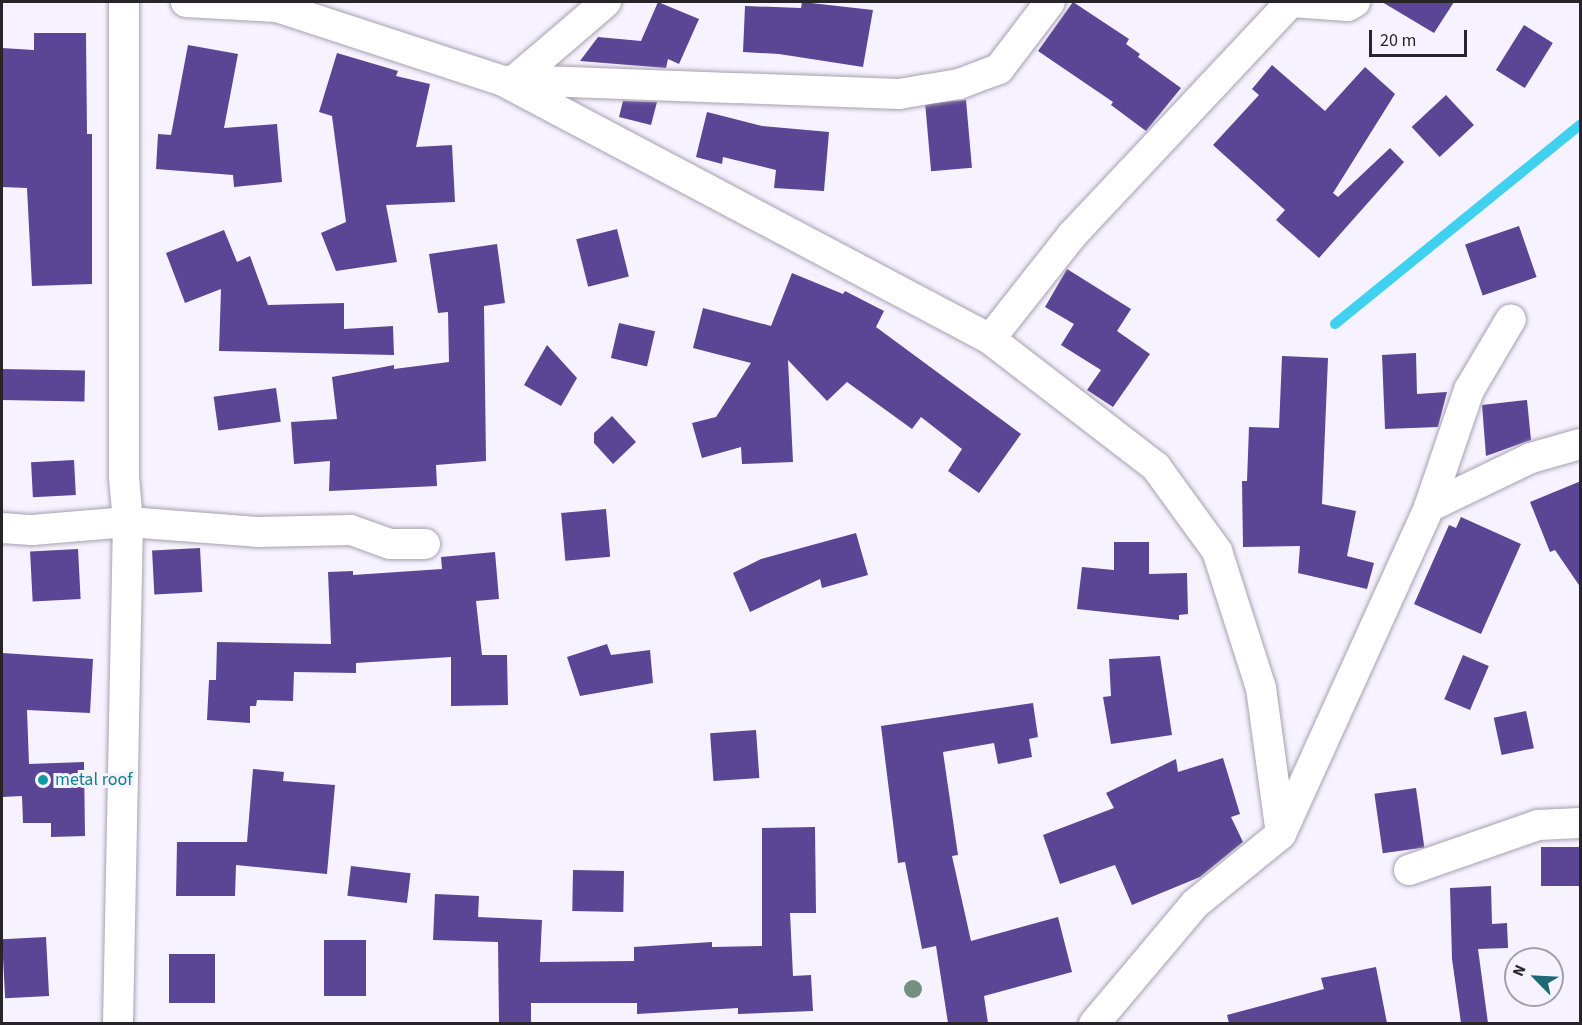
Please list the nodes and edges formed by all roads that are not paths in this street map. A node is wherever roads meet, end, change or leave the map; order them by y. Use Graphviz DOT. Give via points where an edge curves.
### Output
graph roads {
  1 [pos="124,2"];
  2 [pos="186,2"];
  3 [pos="606,2"];
  4 [pos="1050,2"];
  5 [pos="1291,2"];
  6 [pos="1355,2"];
  7 [pos="509,81"];
  8 [pos="1511,319"];
  9 [pos="990,339"];
  10 [pos="1581,444"];
  11 [pos="1429,507"];
  12 [pos="128,522"];
  13 [pos="2,528"];
  14 [pos="424,544"];
  15 [pos="1581,823"];
  16 [pos="1281,834"];
  17 [pos="1409,870"];
  18 [pos="118,1023"];
  19 [pos="1094,1023"];
  1 -- 12 [label="street" via="124,477"];
  2 -- 7 [label="street" via="277,7"];
  3 -- 7 [label="street"];
  4 -- 7 [label="street" via="999,69 958,84 899,94"];
  5 -- 6 [label="street" via="1348,6"];
  5 -- 9 [label="street" via="1072,234"];
  7 -- 9 [label="street"];
  8 -- 11 [label="street" via="1469,390"];
  9 -- 16 [label="street" via="1156,467 1217,551 1261,688"];
  10 -- 11 [label="street" via="1531,458"];
  11 -- 16 [label="street"];
  12 -- 13 [label="street" via="32,530"];
  12 -- 14 [label="street" via="257,532 351,530 390,544"];
  12 -- 18 [label="street"];
  15 -- 17 [label="street" via="1538,825"];
  16 -- 19 [label="street" via="1195,904"];
}
